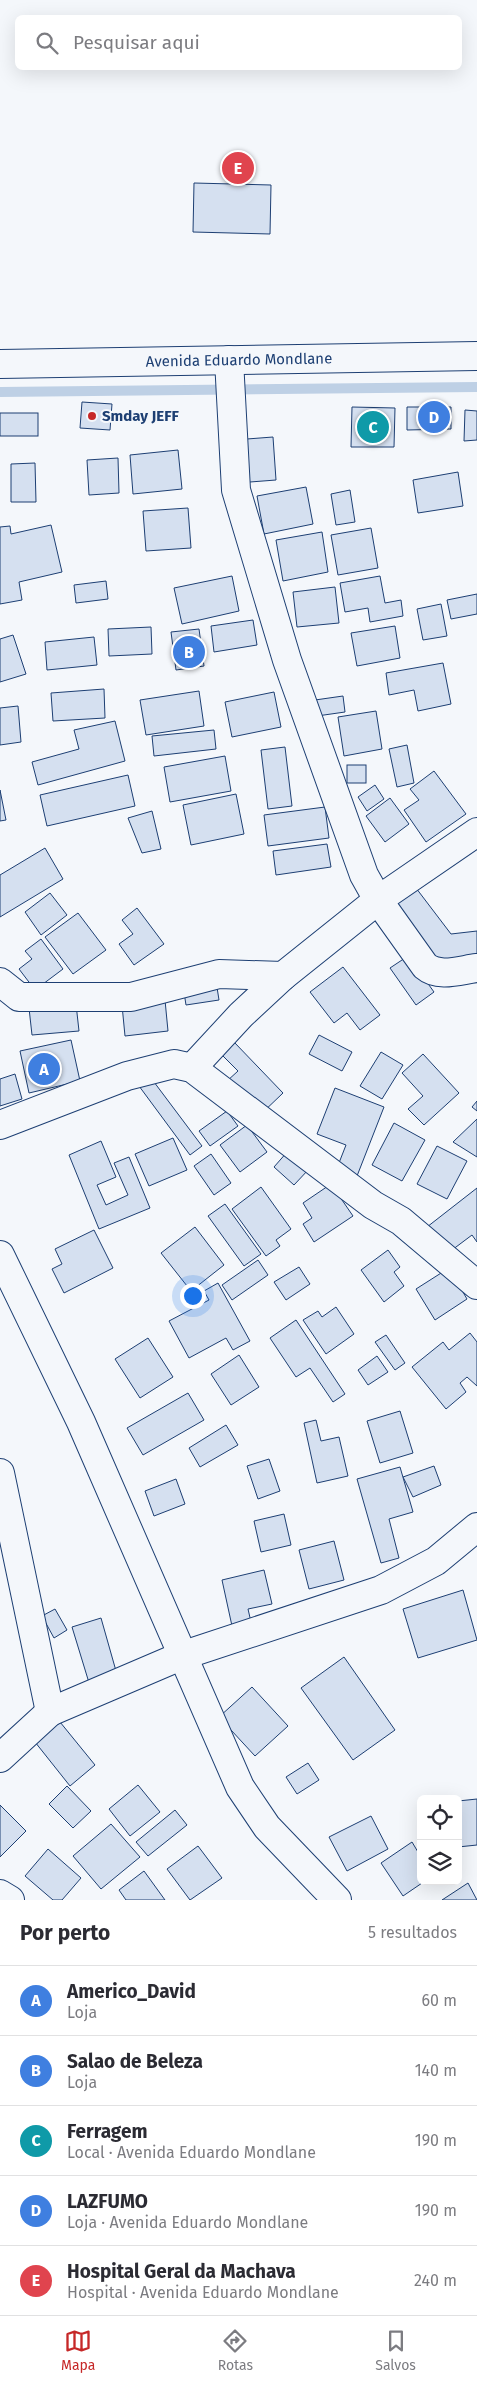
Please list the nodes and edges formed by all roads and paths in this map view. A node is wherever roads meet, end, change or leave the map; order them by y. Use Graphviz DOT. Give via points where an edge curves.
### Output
graph roads {
  1 [pos="477,356"];
  2 [pos="229,360"];
  3 [pos="0,364"];
  4 [pos="477,832"];
  5 [pos="378,900"];
  6 [pos="477,968"];
  7 [pos="283,976"];
  8 [pos="0,982"];
  9 [pos="192,1068"];
  10 [pos="0,1125"];
  11 [pos="0,1254"];
  12 [pos="477,1285"];
  13 [pos="0,1473"];
  14 [pos="477,1527"];
  15 [pos="181,1656"];
  16 [pos="50,1712"];
  17 [pos="0,1758"];
  18 [pos="0,1894"];
  19 [pos="10,1900"];
  20 [pos="337,1900"];
  1 -- 2 [label="street, Avenida Eduardo Mondlane"];
  2 -- 3 [label="street, Avenida Eduardo Mondlane"];
  2 -- 5 [label="street" via="236,490 290,669 364,876"];
  4 -- 5 [label="street"];
  5 -- 6 [label="street" via="432,972"];
  5 -- 7 [label="street"];
  7 -- 8 [label="street" via="219,974 132,998 19,997"];
  7 -- 9 [label="street"];
  9 -- 10 [label="street" via="174,1064 127,1076"];
  9 -- 12 [label="street" via="373,1205 400,1221"];
  11 -- 15 [label="street" via="81,1422"];
  13 -- 16 [label="street"];
  14 -- 15 [label="street" via="436,1561 381,1590"];
  15 -- 16 [label="street"];
  15 -- 20 [label="street" via="240,1787 267,1826"];
  16 -- 17 [label="street"];
  18 -- 19 [label="street"];
}
